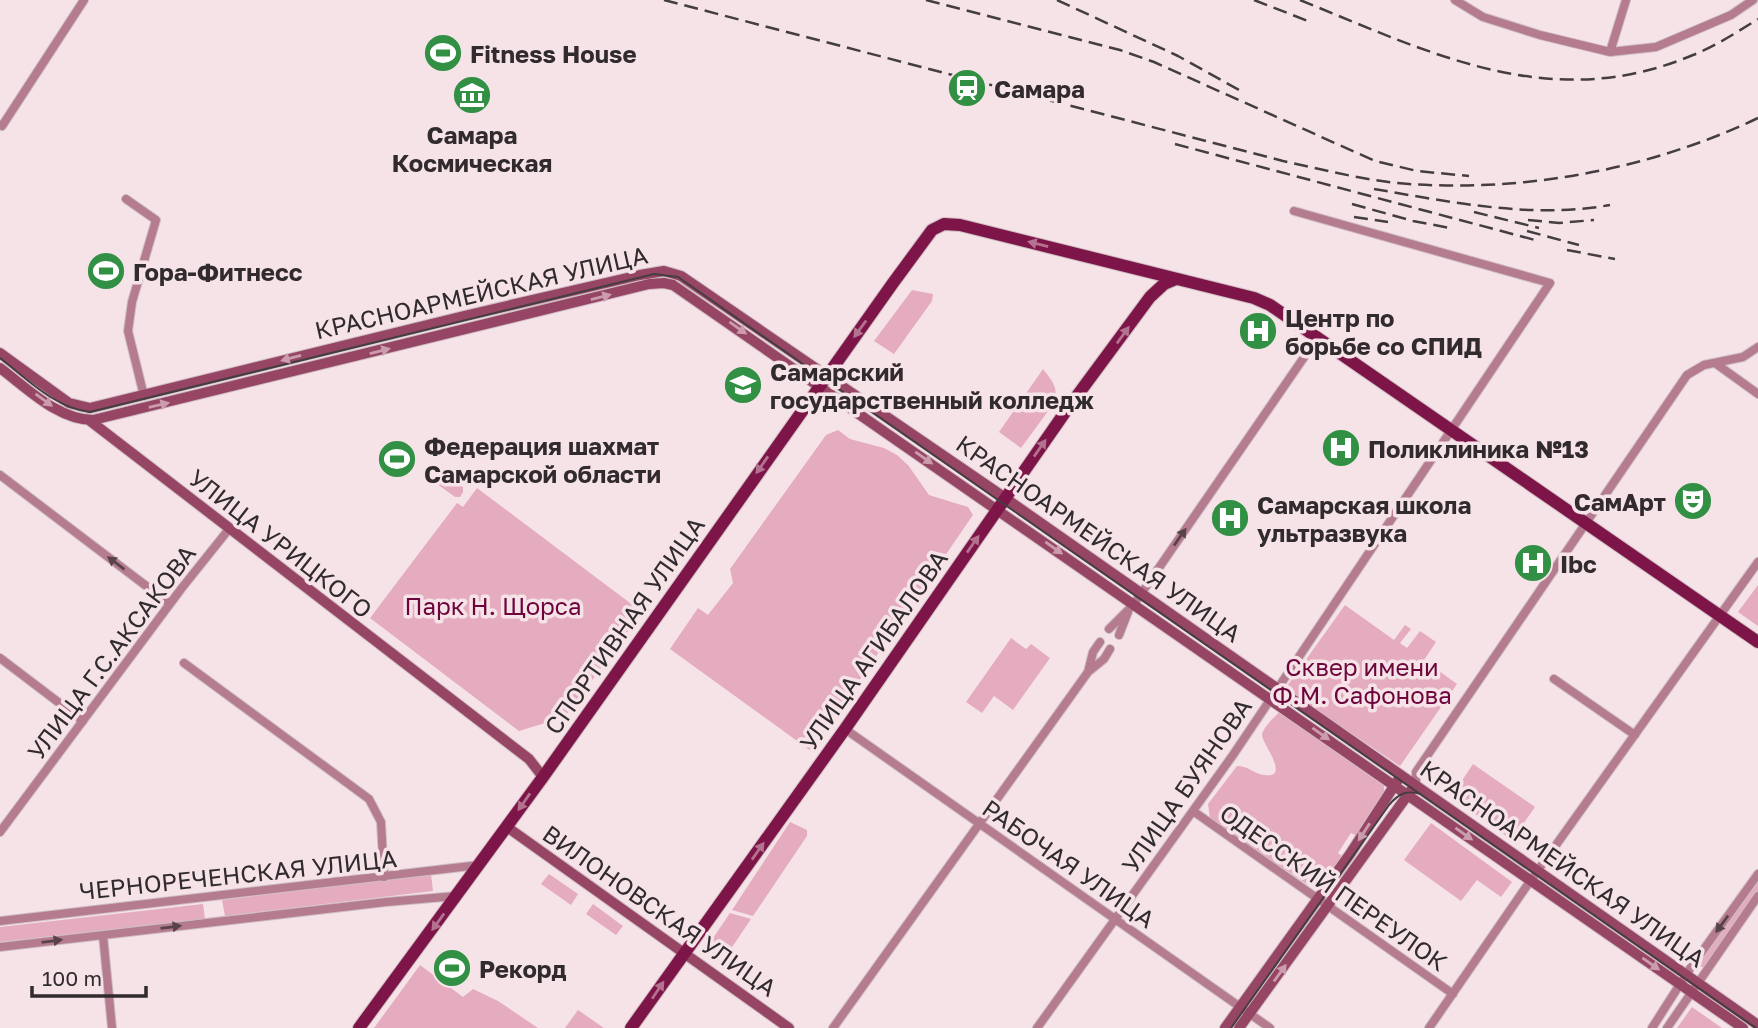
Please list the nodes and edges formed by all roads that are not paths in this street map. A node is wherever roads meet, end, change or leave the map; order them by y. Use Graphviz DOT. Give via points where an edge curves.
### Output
graph roads {
  1 [pos="84,0"];
  2 [pos="1455,0"];
  3 [pos="1626,0"];
  4 [pos="1753,0"];
  5 [pos="1611,52"];
  6 [pos="1,125"];
  7 [pos="126,199"];
  8 [pos="1294,211"];
  9 [pos="1139,269"];
  10 [pos="1176,279"];
  11 [pos="1150,297"];
  12 [pos="1318,337"];
  13 [pos="1758,347"];
  14 [pos="0,354"];
  15 [pos="1714,363"];
  16 [pos="0,368"];
  17 [pos="824,380"];
  18 [pos="1758,394"];
  19 [pos="144,396"];
  20 [pos="71,408"];
  21 [pos="91,420"];
  22 [pos="1451,429"];
  23 [pos="122,448"];
  24 [pos="0,475"];
  25 [pos="1002,504"];
  26 [pos="1586,523"];
  27 [pos="229,529"];
  28 [pos="1758,562"];
  29 [pos="1141,593"];
  30 [pos="170,604"];
  31 [pos="1131,606"];
  32 [pos="1719,615"];
  33 [pos="1109,629"];
  34 [pos="1119,635"];
  35 [pos="1100,642"];
  36 [pos="1758,642"];
  37 [pos="1110,649"];
  38 [pos="0,658"];
  39 [pos="184,663"];
  40 [pos="1088,672"];
  41 [pos="1554,679"];
  42 [pos="1278,688"];
  43 [pos="1271,699"];
  44 [pos="83,721"];
  45 [pos="845,729"];
  46 [pos="1635,735"];
  47 [pos="1416,772"];
  48 [pos="1402,775"];
  49 [pos="543,777"];
  50 [pos="1394,785"];
  51 [pos="1416,785"];
  52 [pos="1409,795"];
  53 [pos="1193,811"];
  54 [pos="979,823"];
  55 [pos="507,827"];
  56 [pos="0,832"];
  57 [pos="479,865"];
  58 [pos="1758,874"];
  59 [pos="1534,875"];
  60 [pos="384,877"];
  61 [pos="457,896"];
  62 [pos="1758,896"];
  63 [pos="1318,900"];
  64 [pos="1328,907"];
  65 [pos="1115,919"];
  66 [pos="0,921"];
  67 [pos="103,935"];
  68 [pos="0,947"];
  69 [pos="684,953"];
  70 [pos="1683,979"];
  71 [pos="1694,987"];
  72 [pos="1452,994"];
  73 [pos="1245,1010"];
  74 [pos="1758,1025"];
  75 [pos="111,1028"];
  76 [pos="359,1028"];
  77 [pos="631,1028"];
  78 [pos="789,1028"];
  79 [pos="833,1028"];
  80 [pos="1037,1028"];
  81 [pos="1225,1028"];
  82 [pos="1239,1028"];
  83 [pos="1270,1028"];
  84 [pos="1429,1028"];
  85 [pos="1651,1028"];
  86 [pos="1667,1028"];
  87 [pos="1743,1028"];
  1 -- 6 [label="street"];
  2 -- 5 [label="street" via="1483,17"];
  3 -- 5 [label="street"];
  4 -- 5 [label="street" via="1731,15 1656,47"];
  7 -- 19 [label="street" via="156,220 128,331"];
  8 -- 22 [label="street, УЛИЦА БУЯНОВА" via="1550,283"];
  9 -- 10 [label="main road, СПОРТИВНАЯ УЛИЦА"];
  9 -- 11 [label="main road" via="1152,283"];
  9 -- 17 [label="main road, СПОРТИВНАЯ УЛИЦА, one-way" via="956,224 937,226"];
  10 -- 11 [label="main road, УЛИЦА АГИБАЛОВА"];
  10 -- 12 [label="main road, СПОРТИВНАЯ УЛИЦА" via="1262,301"];
  25 -- 11 [label="main road, УЛИЦА АГИБАЛОВА, one-way"];
  12 -- 22 [label="main road, СПОРТИВНАЯ УЛИЦА"];
  29 -- 12 [label="street, one-way"];
  13 -- 15 [label="street" via="1743,357"];
  14 -- 20 [label="main road"];
  15 -- 18 [label="street"];
  15 -- 26 [label="street" via="1687,374"];
  16 -- 20 [label="main road, one-way"];
  17 -- 19 [label="main road, КРАСНОАРМЕЙСКАЯ УЛИЦА, one-way" via="690,280 664,271"];
  21 -- 17 [label="main road, КРАСНОАРМЕЙСКАЯ УЛИЦА, one-way" via="664,283 682,289"];
  17 -- 25 [label="main road, КРАСНОАРМЕЙСКАЯ УЛИЦА"];
  17 -- 49 [label="main road, СПОРТИВНАЯ УЛИЦА, one-way"];
  19 -- 20 [label="main road, КРАСНОАРМЕЙСКАЯ УЛИЦА"];
  20 -- 21 [label="main road"];
  20 -- 23 [label="main road"];
  21 -- 23 [label="main road"];
  22 -- 26 [label="main road, СПОРТИВНАЯ УЛИЦА"];
  22 -- 42 [label="street, УЛИЦА БУЯНОВА"];
  23 -- 27 [label="main road, УЛИЦА УРИЦКОГО"];
  30 -- 24 [label="street, one-way"];
  25 -- 29 [label="main road, КРАСНОАРМЕЙСКАЯ УЛИЦА"];
  25 -- 31 [label="main road, КРАСНОАРМЕЙСКАЯ УЛИЦА, one-way"];
  45 -- 25 [label="main road, УЛИЦА АГИБАЛОВА, one-way"];
  26 -- 32 [label="main road, СПОРТИВНАЯ УЛИЦА"];
  26 -- 47 [label="street"];
  27 -- 30 [label="street, УЛИЦА Г.С.АКСАКОВА"];
  27 -- 49 [label="main road, УЛИЦА УРИЦКОГО" via="528,759"];
  28 -- 32 [label="street"];
  29 -- 31 [label="street"];
  29 -- 42 [label="main road, КРАСНОАРМЕЙСКАЯ УЛИЦА"];
  30 -- 44 [label="street, УЛИЦА Г.С.АКСАКОВА"];
  31 -- 33 [label="street"];
  31 -- 34 [label="street"];
  31 -- 43 [label="main road, КРАСНОАРМЕЙСКАЯ УЛИЦА"];
  32 -- 36 [label="main road, СПОРТИВНАЯ УЛИЦА"];
  32 -- 46 [label="street"];
  35 -- 40 [label="street"];
  37 -- 40 [label="street"];
  38 -- 44 [label="street"];
  39 -- 60 [label="street" via="369,799 381,822"];
  40 -- 54 [label="street"];
  41 -- 46 [label="street"];
  42 -- 43 [label="street, УЛИЦА БУЯНОВА"];
  42 -- 48 [label="main road, КРАСНОАРМЕЙСКАЯ УЛИЦА"];
  43 -- 50 [label="main road, КРАСНОАРМЕЙСКАЯ УЛИЦА, one-way"];
  43 -- 53 [label="street, УЛИЦА БУЯНОВА"];
  44 -- 56 [label="street, УЛИЦА Г.С.АКСАКОВА"];
  45 -- 54 [label="street, РАБОЧАЯ УЛИЦА"];
  69 -- 45 [label="main road, УЛИЦА АГИБАЛОВА, one-way"];
  46 -- 59 [label="street"];
  47 -- 48 [label="street"];
  47 -- 51 [label="street"];
  48 -- 50 [label="main road"];
  48 -- 51 [label="main road, КРАСНОАРМЕЙСКАЯ УЛИЦА"];
  49 -- 55 [label="main road, СПОРТИВНАЯ УЛИЦА, one-way"];
  50 -- 52 [label="main road, КРАСНОАРМЕЙСКАЯ УЛИЦА"];
  50 -- 63 [label="main road, one-way"];
  51 -- 52 [label="main road"];
  51 -- 59 [label="main road, КРАСНОАРМЕЙСКАЯ УЛИЦА"];
  52 -- 59 [label="main road, КРАСНОАРМЕЙСКАЯ УЛИЦА, one-way"];
  52 -- 64 [label="main road"];
  53 -- 63 [label="street, ОДЕССКИЙ ПЕРЕУЛОК"];
  53 -- 65 [label="street, УЛИЦА БУЯНОВА"];
  54 -- 65 [label="street, РАБОЧАЯ УЛИЦА"];
  54 -- 79 [label="street"];
  55 -- 57 [label="main road, СПОРТИВНАЯ УЛИЦА"];
  55 -- 69 [label="main road, ВИЛОНОВСКАЯ УЛИЦА"];
  57 -- 60 [label="street, ЧЕРНОРЕЧЕНСКАЯ УЛИЦА"];
  57 -- 61 [label="main road, СПОРТИВНАЯ УЛИЦА"];
  58 -- 70 [label="street, one-way"];
  59 -- 70 [label="main road, КРАСНОАРМЕЙСКАЯ УЛИЦА"];
  59 -- 72 [label="street"];
  60 -- 66 [label="street, ЧЕРНОРЕЧЕНСКАЯ УЛИЦА"];
  67 -- 61 [label="street, ЧЕРНОРЕЧЕНСКАЯ УЛИЦА, one-way"];
  61 -- 76 [label="main road, СПОРТИВНАЯ УЛИЦА, one-way"];
  62 -- 71 [label="street"];
  63 -- 64 [label="street, ОДЕССКИЙ ПЕРЕУЛОК"];
  63 -- 73 [label="main road"];
  64 -- 72 [label="street, ОДЕССКИЙ ПЕРЕУЛОК"];
  73 -- 64 [label="main road, one-way"];
  65 -- 73 [label="street, РАБОЧАЯ УЛИЦА"];
  65 -- 80 [label="street, УЛИЦА БУЯНОВА"];
  68 -- 67 [label="street, ЧЕРНОРЕЧЕНСКАЯ УЛИЦА, one-way"];
  67 -- 75 [label="street"];
  77 -- 69 [label="main road, УЛИЦА АГИБАЛОВА, one-way"];
  69 -- 78 [label="main road, ВИЛОНОВСКАЯ УЛИЦА"];
  70 -- 71 [label="main road, КРАСНОАРМЕЙСКАЯ УЛИЦА"];
  70 -- 85 [label="street"];
  71 -- 74 [label="main road, КРАСНОАРМЕЙСКАЯ УЛИЦА"];
  71 -- 86 [label="street"];
  71 -- 87 [label="main road, КРАСНОАРМЕЙСКАЯ УЛИЦА"];
  72 -- 84 [label="street"];
  73 -- 81 [label="main road"];
  73 -- 82 [label="main road"];
  73 -- 83 [label="street, РАБОЧАЯ УЛИЦА"];
}
